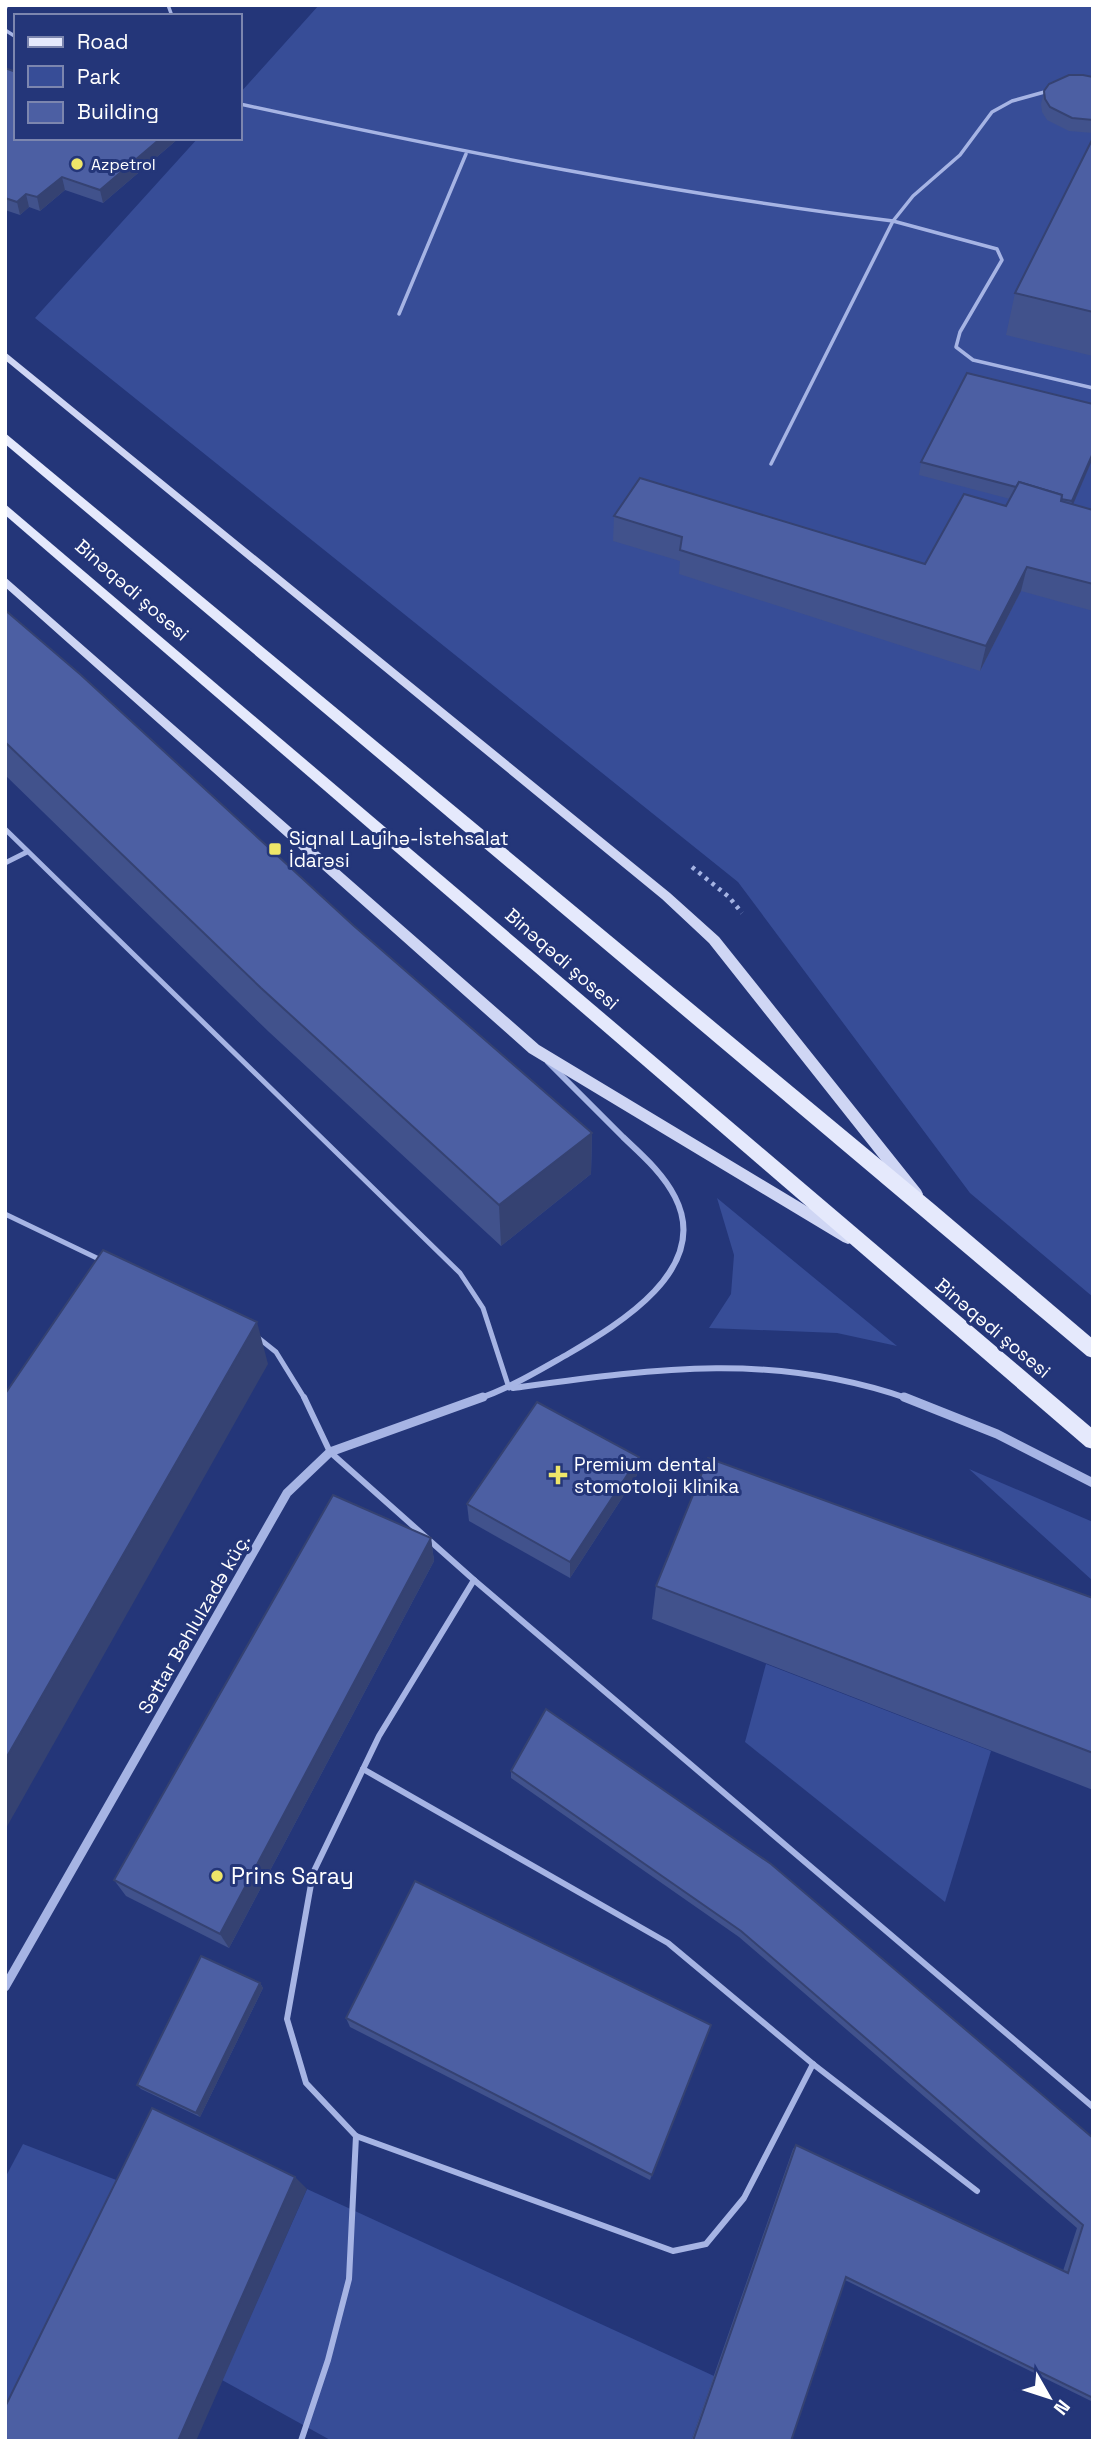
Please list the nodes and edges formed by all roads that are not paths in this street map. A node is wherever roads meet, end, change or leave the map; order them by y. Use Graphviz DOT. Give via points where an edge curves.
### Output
graph roads {
  1 [pos="1058,88"];
  2 [pos="242,104"];
  3 [pos="466,153"];
  4 [pos="892,221"];
  5 [pos="399,314"];
  6 [pos="5,355"];
  7 [pos="1093,388"];
  8 [pos="5,437"];
  9 [pos="771,464"];
  10 [pos="5,508"];
  11 [pos="5,581"];
  12 [pos="5,829"];
  13 [pos="27,852"];
  14 [pos="5,863"];
  15 [pos="534,1049"];
  16 [pos="928,1209"];
  17 [pos="5,1214"];
  18 [pos="869,1251"];
  19 [pos="116,1266"];
  20 [pos="250,1331"];
  21 [pos="1093,1350"];
  22 [pos="509,1388"];
  23 [pos="1093,1441"];
  24 [pos="330,1452"];
  25 [pos="1093,1483"];
  26 [pos="474,1580"];
  27 [pos="363,1769"];
  28 [pos="5,1987"];
  29 [pos="813,2064"];
  30 [pos="1093,2107"];
  31 [pos="356,2136"];
  32 [pos="977,2190"];
  33 [pos="301,2441"];
  1 -- 4 [label="lane" via="992,112 960,155"];
  2 -- 3 [label="lane"];
  3 -- 4 [label="lane" via="789,210"];
  3 -- 5 [label="lane"];
  4 -- 7 [label="lane" via="997,249 1002,260 956,347 974,360"];
  4 -- 9 [label="lane"];
  6 -- 16 [label="main road" via="714,940"];
  8 -- 16 [label="main road, Binəqədi şosesi"];
  10 -- 18 [label="main road, Binəqədi şosesi"];
  11 -- 15 [label="main road"];
  12 -- 13 [label="lane"];
  13 -- 14 [label="lane"];
  13 -- 22 [label="lane" via="460,1273 483,1308"];
  15 -- 18 [label="main road"];
  15 -- 22 [label="street" via="661,1174 676,1198 683,1241 676,1262 657,1290 616,1326"];
  16 -- 21 [label="main road, Binəqədi şosesi"];
  17 -- 19 [label="lane"];
  18 -- 23 [label="main road, Binəqədi şosesi"];
  20 -- 24 [label="lane" via="276,1352 299,1387"];
  22 -- 24 [label="street, Səttar Bəhlulzadə küç."];
  22 -- 25 [label="street" via="694,1367 837,1378 956,1415"];
  24 -- 26 [label="lane"];
  24 -- 28 [label="street, Səttar Bəhlulzadə küç." via="287,1493"];
  26 -- 27 [label="lane"];
  26 -- 30 [label="lane"];
  27 -- 29 [label="lane" via="668,1944"];
  27 -- 31 [label="lane" via="313,1873 287,2019 306,2083"];
  29 -- 31 [label="lane" via="744,2198 706,2244 673,2251"];
  29 -- 32 [label="lane"];
  31 -- 33 [label="lane" via="349,2279"];
}
